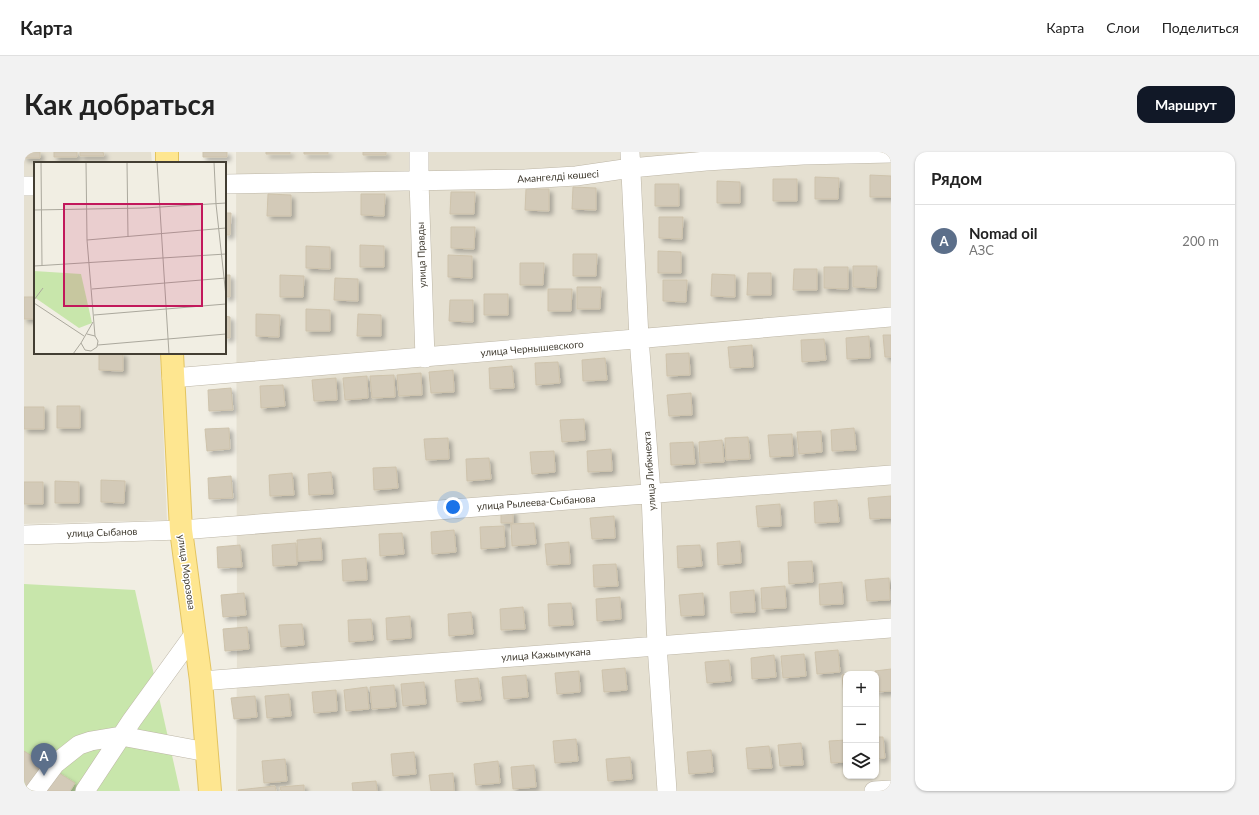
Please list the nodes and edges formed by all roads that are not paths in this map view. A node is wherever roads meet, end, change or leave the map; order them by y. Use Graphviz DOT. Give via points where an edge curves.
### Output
graph roads {
  1 [pos="419,152"];
  2 [pos="891,153"];
  3 [pos="630,160"];
  4 [pos="419,181"];
  5 [pos="226,184"];
  6 [pos="891,316"];
  7 [pos="639,338"];
  8 [pos="172,354"];
  9 [pos="425,358"];
  10 [pos="172,378"];
  11 [pos="891,475"];
  12 [pos="651,493"];
  13 [pos="181,530"];
  14 [pos="24,535"];
  15 [pos="891,628"];
  16 [pos="195,633"];
  17 [pos="657,646"];
  18 [pos="201,681"];
  19 [pos="121,736"];
  20 [pos="207,752"];
  21 [pos="891,790"];
  22 [pos="35,791"];
  23 [pos="85,791"];
  24 [pos="210,791"];
  25 [pos="667,791"];
  26 [pos="874,791"];
  1 -- 4 [label="street, улица Правды"];
  2 -- 3 [label="street, Амангелді көшесі" via="706,161"];
  3 -- 4 [label="street, Амангелді көшесі" via="576,176"];
  3 -- 7 [label="street, улица Либкнехта"];
  4 -- 5 [label="street, Амангелді көшесі"];
  4 -- 9 [label="street, улица Правды"];
  6 -- 7 [label="street, улица Чернышевского"];
  7 -- 9 [label="street, улица Чернышевского"];
  7 -- 12 [label="street, улица Либкнехта"];
  8 -- 10 [label="main road, улица Морозова"];
  9 -- 10 [label="street, улица Чернышевского"];
  10 -- 13 [label="main road, улица Морозова"];
  11 -- 12 [label="street, улица Рылеева-Сыбанова"];
  12 -- 13 [label="street, улица Рылеева-Сыбанова"];
  12 -- 17 [label="street, улица Либкнехта"];
  13 -- 14 [label="street, улица Сыбанов"];
  13 -- 16 [label="main road, улица Морозова"];
  15 -- 17 [label="street, улица Кажымукана"];
  16 -- 18 [label="main road, улица Морозова"];
  16 -- 19 [label="street"];
  17 -- 18 [label="street, улица Кажымукана"];
  17 -- 25 [label="street, улица Либкнехта"];
  18 -- 20 [label="main road, улица Морозова"];
  19 -- 20 [label="street"];
  19 -- 22 [label="street" via="79,745 55,764"];
  19 -- 23 [label="street"];
  20 -- 24 [label="main road, улица Морозова"];
  21 -- 26 [label="street"];
}
